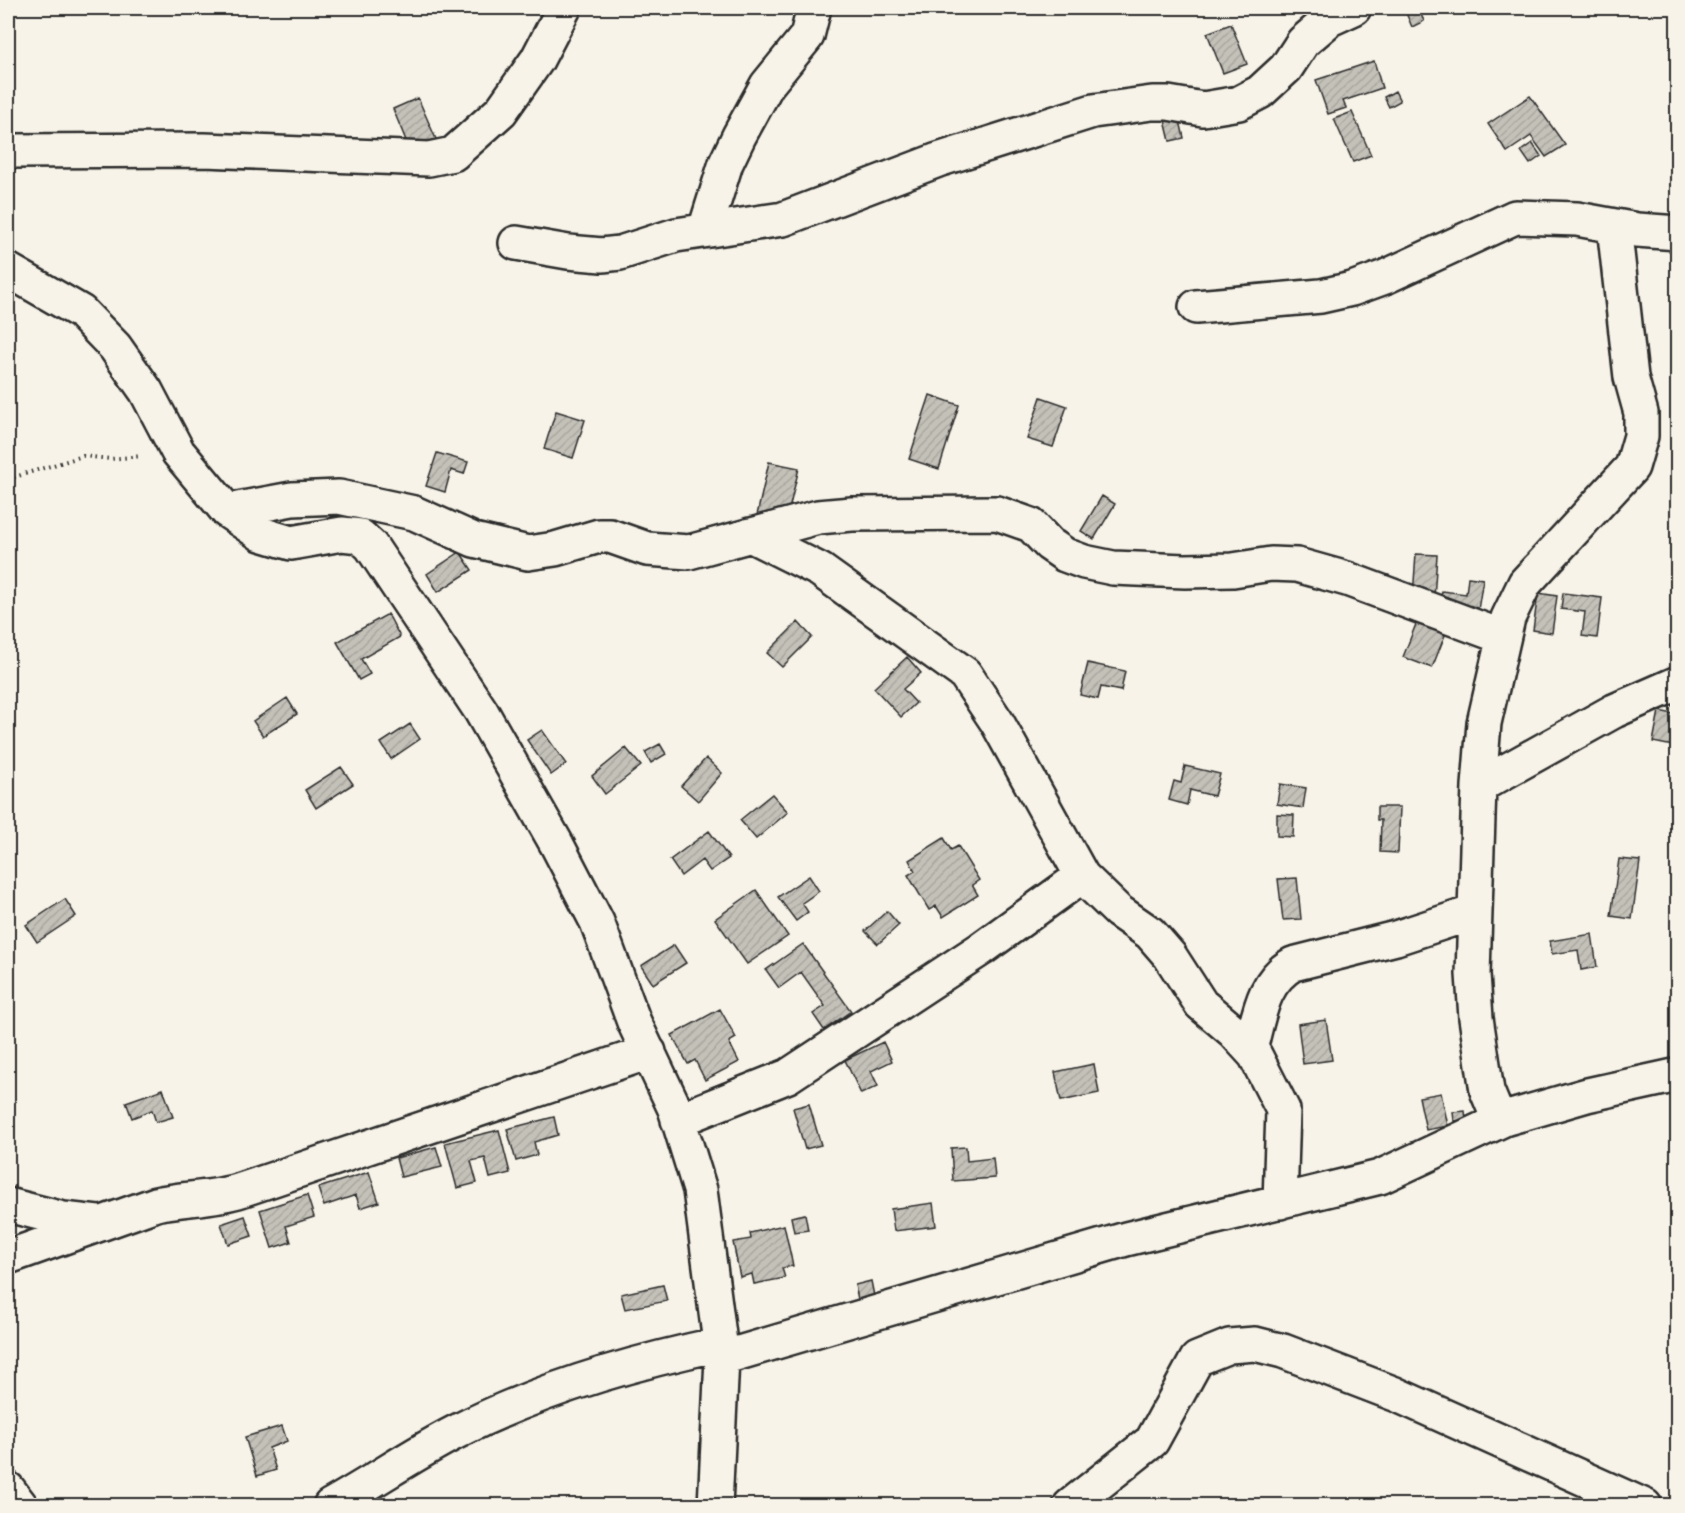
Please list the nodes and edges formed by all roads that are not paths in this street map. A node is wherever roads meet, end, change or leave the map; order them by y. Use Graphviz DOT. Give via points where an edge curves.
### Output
graph roads {
  1 [pos="564,8"];
  2 [pos="814,8"];
  3 [pos="1354,8"];
  4 [pos="8,151"];
  5 [pos="1614,226"];
  6 [pos="705,230"];
  7 [pos="1677,233"];
  8 [pos="516,243"];
  9 [pos="8,270"];
  10 [pos="1196,307"];
  11 [pos="227,511"];
  12 [pos="750,535"];
  13 [pos="1503,637"];
  14 [pos="1677,683"];
  15 [pos="1479,786"];
  16 [pos="1082,876"];
  17 [pos="1475,912"];
  18 [pos="1250,1049"];
  19 [pos="648,1053"];
  20 [pos="1677,1075"];
  21 [pos="1504,1119"];
  22 [pos="678,1120"];
  23 [pos="1280,1202"];
  24 [pos="8,1205"];
  25 [pos="103,1223"];
  26 [pos="8,1257"];
  27 [pos="721,1351"];
  28 [pos="8,1489"];
  29 [pos="21,1506"];
  30 [pos="330,1506"];
  31 [pos="715,1506"];
  32 [pos="1070,1506"];
  33 [pos="1646,1506"];
  1 -- 4 [label="street" via="537,60 501,111 453,153 429,159 204,150"];
  2 -- 6 [label="street" via="807,36 767,85 739,136"];
  3 -- 6 [label="street" via="1330,19 1303,42 1286,68 1260,92 1239,103 1203,109 1152,103 1093,111 898,174 783,219"];
  5 -- 7 [label="street"];
  5 -- 10 [label="street" via="1577,219 1515,217 1352,290"];
  5 -- 13 [label="street" via="1631,377 1641,413 1637,451 1632,467 1525,583"];
  6 -- 8 [label="street" via="602,255"];
  9 -- 11 [label="street" via="81,312 108,340 146,391 178,452"];
  11 -- 12 [label="street" via="292,499 339,497 414,513 474,540 528,553 599,536 647,549 689,552"];
  11 -- 19 [label="street" via="261,534 291,543 342,534 360,536 371,546 481,711 556,843 597,922"];
  12 -- 13 [label="street" via="852,514 997,513 1031,525 1049,544 1084,562 1113,568 1173,571 1297,565 1347,579"];
  12 -- 16 [label="street" via="820,570 965,674 997,722"];
  13 -- 15 [label="street" via="1484,723"];
  14 -- 15 [label="street" via="1604,716"];
  15 -- 17 [label="street"];
  16 -- 18 [label="street" via="1118,911 1150,933 1201,1004"];
  16 -- 22 [label="street" via="981,949 788,1076"];
  17 -- 18 [label="street" via="1396,938 1293,964 1279,972 1267,987"];
  17 -- 21 [label="street" via="1476,1018 1487,1091"];
  18 -- 23 [label="street" via="1282,1110"];
  19 -- 22 [label="street"];
  19 -- 25 [label="street" via="217,1197 174,1200"];
  20 -- 21 [label="street"];
  21 -- 23 [label="street" via="1380,1177"];
  22 -- 27 [label="street" via="700,1190"];
  23 -- 27 [label="street" via="1126,1239"];
  24 -- 25 [label="street" via="63,1219"];
  25 -- 26 [label="street"];
  27 -- 30 [label="street" via="647,1359 548,1392 457,1431"];
  27 -- 31 [label="street"];
  28 -- 29 [label="street"];
  32 -- 33 [label="street" via="1152,1441 1197,1359 1229,1346 1255,1344 1395,1394"];
}
